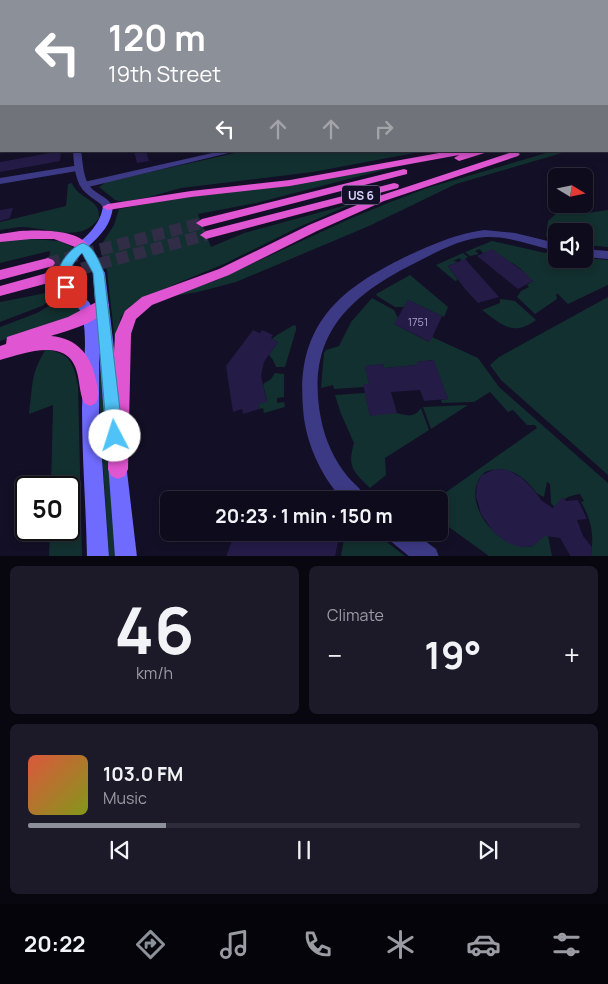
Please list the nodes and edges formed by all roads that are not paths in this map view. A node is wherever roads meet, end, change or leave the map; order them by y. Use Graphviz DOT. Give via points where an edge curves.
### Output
graph roads {
  1 [pos="77,152"];
  2 [pos="228,152"];
  3 [pos="461,152"];
  4 [pos="483,152"];
  5 [pos="520,152"];
  6 [pos="80,168"];
  7 [pos="0,181"];
  8 [pos="84,184"];
  9 [pos="108,207"];
  10 [pos="202,223"];
  11 [pos="206,235"];
  12 [pos="0,238"];
  13 [pos="548,245"];
  14 [pos="83,246"];
  15 [pos="593,254"];
  16 [pos="608,255"];
  17 [pos="48,263"];
  18 [pos="0,275"];
  19 [pos="47,278"];
  20 [pos="0,291"];
  21 [pos="96,310"];
  22 [pos="0,346"];
  23 [pos="0,353"];
  24 [pos="90,397"];
  25 [pos="118,469"];
  26 [pos="347,491"];
  27 [pos="407,541"];
  28 [pos="98,556"];
  29 [pos="126,556"];
  30 [pos="428,556"];
  1 -- 6 [label="street"];
  2 -- 8 [label="street"];
  3 -- 9 [label="highway" via="290,183"];
  4 -- 10 [label="highway, US 6"];
  5 -- 11 [label="highway, US 6"];
  5 -- 25 [label="highway" via="372,202 224,272 136,308 123,334"];
  6 -- 7 [label="street"];
  6 -- 8 [label="street"];
  8 -- 9 [label="street"];
  9 -- 14 [label="main road" via="105,224"];
  12 -- 14 [label="highway" via="46,236 68,239"];
  13 -- 26 [label="street" via="501,234 464,238 396,266 355,292 331,317 312,352 308,396 324,457"];
  14 -- 21 [label="main road" via="98,271"];
  14 -- 21 [label="main road" via="68,262 63,279 65,285"];
  15 -- 16 [label="street"];
  17 -- 18 [label="highway"];
  19 -- 20 [label="highway"];
  21 -- 22 [label="highway"];
  21 -- 24 [label="main road"];
  21 -- 25 [label="main road"];
  23 -- 24 [label="highway" via="51,343 68,347 82,361"];
  24 -- 28 [label="main road"];
  25 -- 29 [label="main road"];
  27 -- 30 [label="street"];
}
